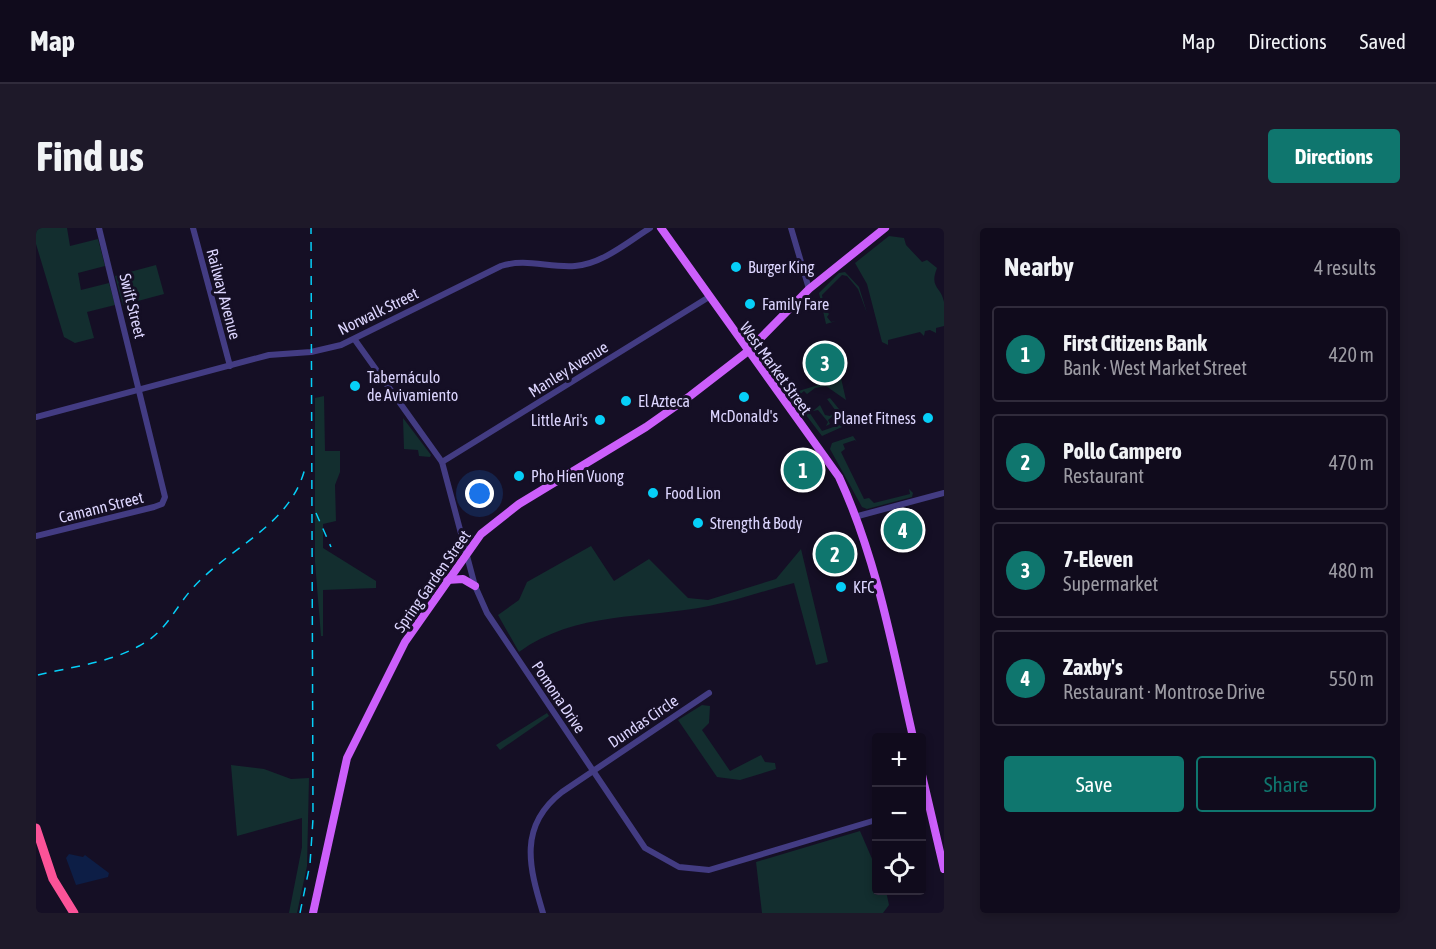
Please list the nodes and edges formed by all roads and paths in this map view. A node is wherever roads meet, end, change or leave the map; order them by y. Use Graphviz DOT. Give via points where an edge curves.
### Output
graph roads {
  1 [pos="99,228"];
  2 [pos="192,228"];
  3 [pos="650,228"];
  4 [pos="661,228"];
  5 [pos="791,228"];
  6 [pos="885,228"];
  7 [pos="809,289"];
  8 [pos="709,297"];
  9 [pos="355,340"];
  10 [pos="747,352"];
  11 [pos="230,366"];
  12 [pos="141,391"];
  13 [pos="36,417"];
  14 [pos="441,462"];
  15 [pos="944,493"];
  16 [pos="858,516"];
  17 [pos="36,536"];
  18 [pos="466,552"];
  19 [pos="447,580"];
  20 [pos="475,586"];
  21 [pos="709,693"];
  22 [pos="912,733"];
  23 [pos="592,772"];
  24 [pos="926,807"];
  25 [pos="872,821"];
  26 [pos="36,828"];
  27 [pos="38,844"];
  28 [pos="944,869"];
  29 [pos="74,913"];
  30 [pos="313,913"];
  31 [pos="543,913"];
  1 -- 12 [label="street, Swift Street"];
  2 -- 11 [label="street, Railway Avenue"];
  3 -- 9 [label="street, Norwalk Street" via="582,265 522,262 501,266"];
  4 -- 8 [label="main road, West Market Street"];
  5 -- 7 [label="street"];
  6 -- 7 [label="main road, Spring Garden Street"];
  7 -- 10 [label="main road, Spring Garden Street"];
  8 -- 10 [label="main road, West Market Street"];
  8 -- 14 [label="street, Manley Avenue"];
  9 -- 11 [label="street, Norwalk Street" via="311,352 276,353"];
  9 -- 14 [label="street, Pomona Drive"];
  10 -- 16 [label="main road, West Market Street" via="839,477"];
  10 -- 18 [label="main road, Spring Garden Street" via="656,420 514,508 492,524"];
  11 -- 12 [label="street, Norwalk Street"];
  12 -- 13 [label="street, Norwalk Street"];
  12 -- 17 [label="street, Camann Street" via="166,494 162,504"];
  14 -- 18 [label="street, Pomona Drive"];
  15 -- 16 [label="street"];
  16 -- 22 [label="main road, West Market Street"];
  18 -- 19 [label="main road, Spring Garden Street"];
  18 -- 20 [label="street, Pomona Drive"];
  19 -- 20 [label="main road" via="463,579"];
  19 -- 30 [label="main road, Spring Garden Street" via="398,655 347,758"];
  20 -- 23 [label="street, Pomona Drive" via="491,620"];
  21 -- 23 [label="street, Dundas Circle"];
  23 -- 25 [label="street, Pomona Drive" via="645,848 664,861 689,869 723,867"];
  23 -- 31 [label="street, Dundas Circle" via="557,796 536,826 529,861"];
  24 -- 28 [label="main road"];
  26 -- 27 [label="highway"];
  27 -- 29 [label="highway"];
}
